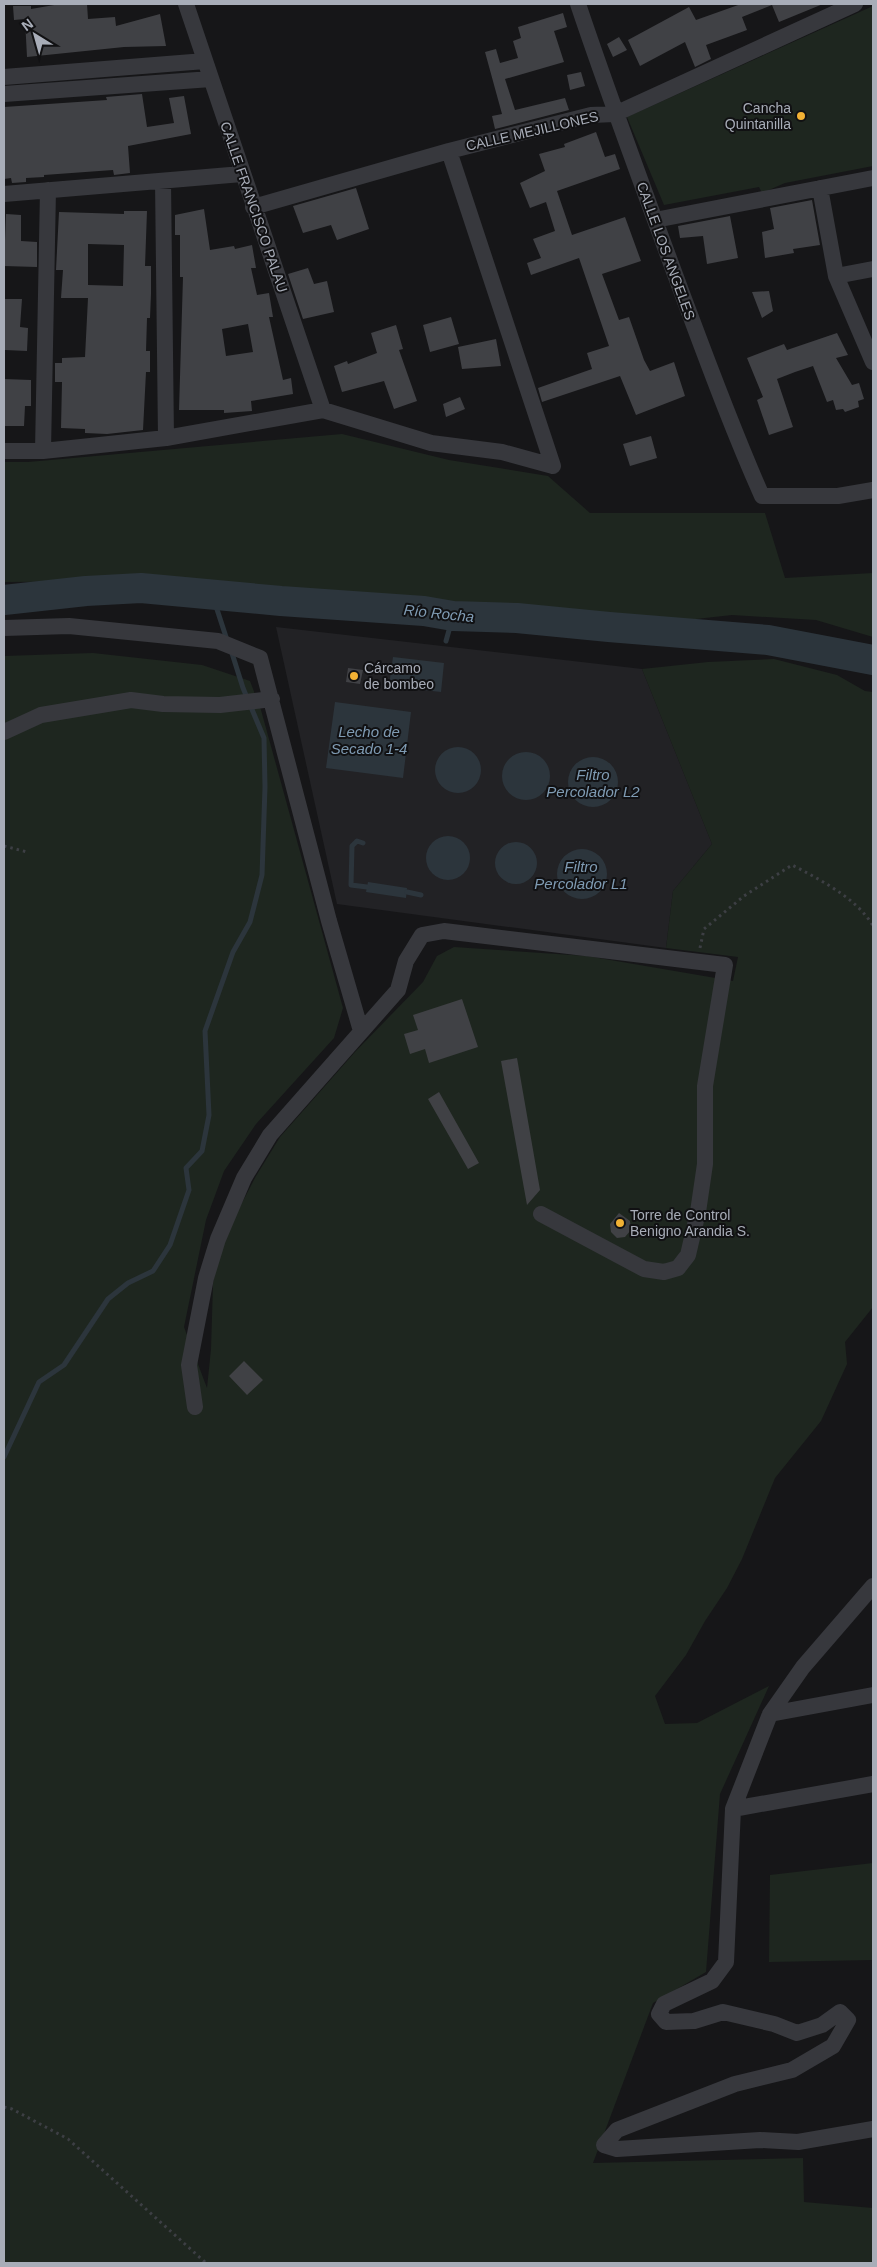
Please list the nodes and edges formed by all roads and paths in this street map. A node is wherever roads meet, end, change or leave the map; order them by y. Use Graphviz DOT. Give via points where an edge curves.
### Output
graph roads {
  1 [pos="186,4"];
  2 [pos="578,4"];
  3 [pos="855,4"];
  4 [pos="205,61"];
  5 [pos="4,77"];
  6 [pos="211,78"];
  7 [pos="4,94"];
  8 [pos="615,114"];
  9 [pos="449,151"];
  10 [pos="242,174"];
  11 [pos="873,178"];
  12 [pos="163,181"];
  13 [pos="820,188"];
  14 [pos="48,190"];
  15 [pos="4,194"];
  16 [pos="253,207"];
  17 [pos="655,220"];
  18 [pos="873,269"];
  19 [pos="836,276"];
  20 [pos="873,362"];
  21 [pos="323,410"];
  22 [pos="166,438"];
  23 [pos="4,451"];
  24 [pos="43,451"];
  25 [pos="873,490"];
  26 [pos="4,628"];
  27 [pos="272,699"];
  28 [pos="4,732"];
  29 [pos="4,846"];
  30 [pos="26,852"];
  31 [pos="873,926"];
  32 [pos="697,961"];
  33 [pos="362,1031"];
  34 [pos="541,1214"];
  35 [pos="195,1407"];
  36 [pos="873,1586"];
  37 [pos="873,1695"];
  38 [pos="770,1714"];
  39 [pos="873,1784"];
  40 [pos="733,1809"];
  41 [pos="4,2107"];
  42 [pos="873,2129"];
  43 [pos="206,2263"];
  1 -- 4 [label="street, CALLE FRANCISCO PALAU"];
  2 -- 8 [label="street, CALLE LOS ANGELES"];
  3 -- 8 [label="street, CALLE MEJILLONES"];
  4 -- 5 [label="street"];
  4 -- 6 [label="street, CALLE FRANCISCO PALAU"];
  6 -- 7 [label="street"];
  6 -- 10 [label="street, CALLE FRANCISCO PALAU"];
  8 -- 9 [label="street, CALLE MEJILLONES" via="591,114"];
  8 -- 17 [label="street, CALLE LOS ANGELES"];
  9 -- 16 [label="street, CALLE MEJILLONES"];
  9 -- 21 [label="street" via="553,466 502,452 430,443"];
  10 -- 12 [label="street"];
  10 -- 16 [label="street, CALLE FRANCISCO PALAU"];
  11 -- 13 [label="street"];
  12 -- 14 [label="street"];
  12 -- 22 [label="street"];
  13 -- 17 [label="street"];
  13 -- 19 [label="street"];
  14 -- 15 [label="street"];
  14 -- 24 [label="street"];
  16 -- 21 [label="street, CALLE FRANCISCO PALAU"];
  17 -- 25 [label="street, CALLE LOS ANGELES" via="739,445 762,496 838,496"];
  18 -- 19 [label="street"];
  19 -- 20 [label="street"];
  21 -- 22 [label="street"];
  22 -- 24 [label="street"];
  23 -- 24 [label="street"];
  26 -- 27 [label="street" via="69,626 218,641 260,658"];
  27 -- 28 [label="street" via="220,705 131,700 41,715"];
  27 -- 33 [label="street" via="329,921"];
  29 -- 30 [label="path"];
  31 -- 32 [label="path" via="867,916 827,884 792,865 744,896 704,929"];
  32 -- 33 [label="street" via="444,932 422,935 406,961 398,990"];
  32 -- 34 [label="street" via="725,965 705,1086 705,1164 688,1255 678,1268 664,1272 644,1269"];
  33 -- 35 [label="street" via="270,1135 244,1178 218,1239 206,1278 189,1365"];
  36 -- 38 [label="street" via="804,1667"];
  37 -- 38 [label="street"];
  38 -- 40 [label="street"];
  39 -- 40 [label="street"];
  40 -- 42 [label="street" via="726,1962 712,1981 664,2004 660,2014 666,2022 694,2021 723,2012 797,2033 822,2025 840,2012 848,2020 833,2046 792,2070 735,2084 617,2130 604,2145 617,2149 760,2140 798,2142"];
  41 -- 43 [label="path" via="68,2139"];
}
